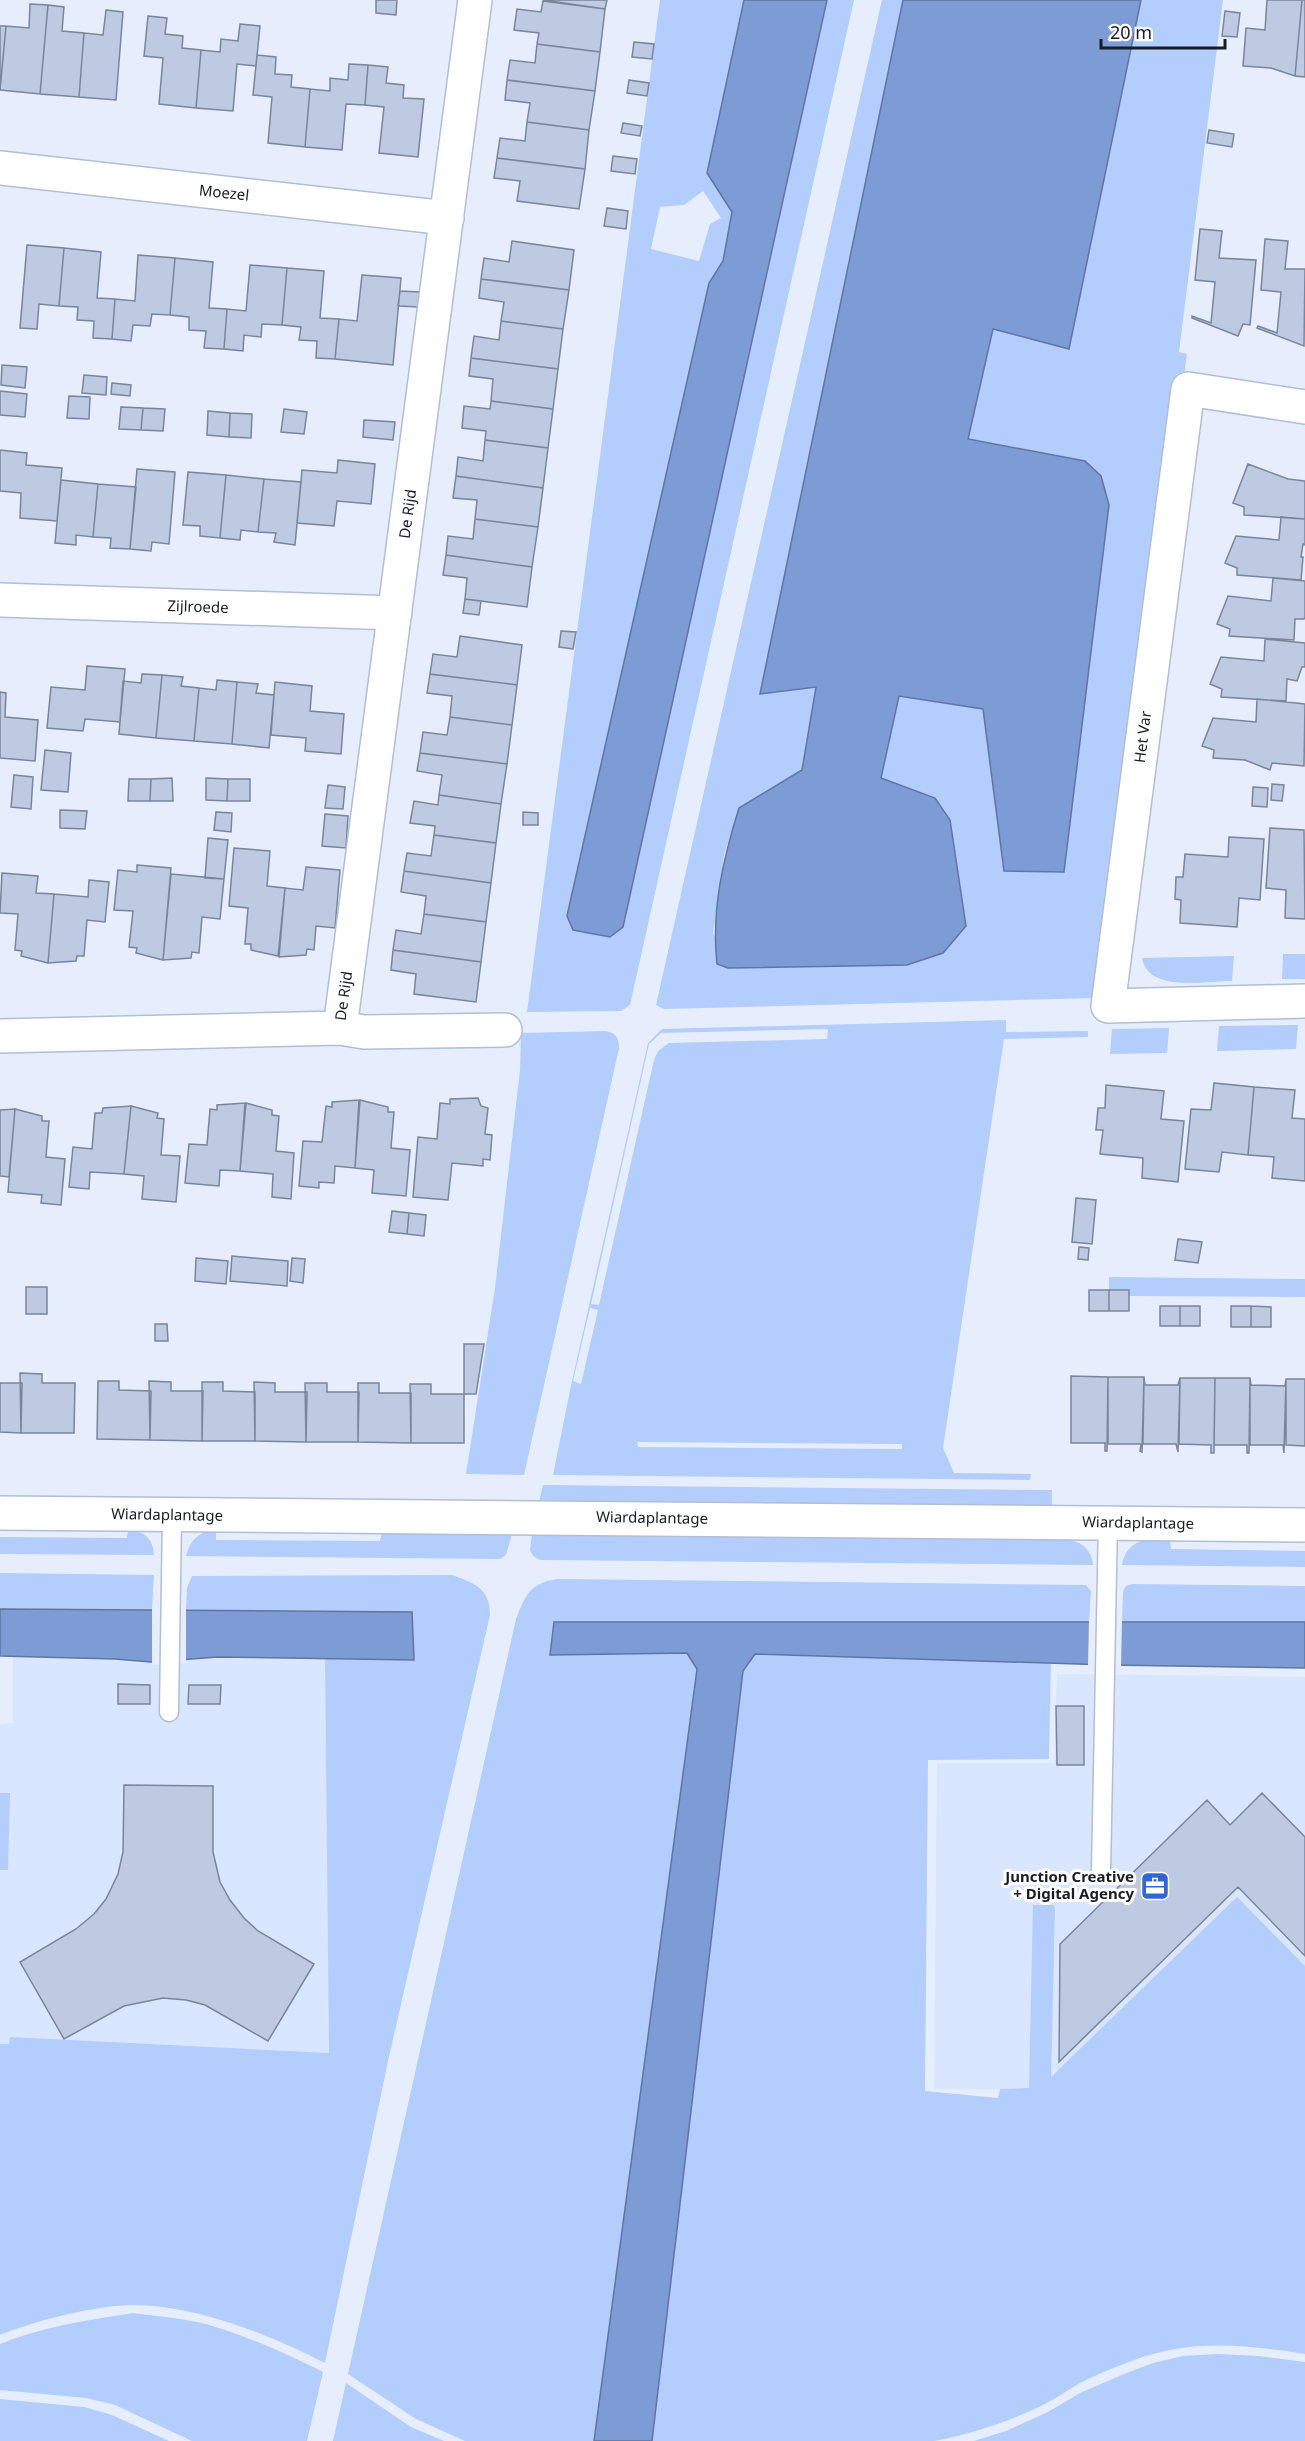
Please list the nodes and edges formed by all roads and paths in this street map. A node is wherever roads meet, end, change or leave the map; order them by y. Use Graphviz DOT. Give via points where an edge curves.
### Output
graph roads {
  1 [pos="475,0"];
  2 [pos="0,168"];
  3 [pos="447,218"];
  4 [pos="1305,407"];
  5 [pos="0,600"];
  6 [pos="395,613"];
  7 [pos="1305,1001"];
  8 [pos="340,1028"];
  9 [pos="505,1030"];
  10 [pos="0,1036"];
  11 [pos="0,1513"];
  12 [pos="172,1515"];
  13 [pos="1108,1522"];
  14 [pos="1305,1525"];
  15 [pos="169,1712"];
  16 [pos="1101,1871"];
  1 -- 3 [label="street, De Rijd"];
  2 -- 3 [label="street, Moezel"];
  3 -- 6 [label="street, De Rijd"];
  4 -- 7 [label="street, Het Var" via="1188,389 1108,1006"];
  5 -- 6 [label="street, Zijlroede"];
  6 -- 8 [label="street, De Rijd"];
  8 -- 9 [label="street, De Rijd" via="364,1032"];
  8 -- 10 [label="street, De Rijd"];
  11 -- 12 [label="street, Wiardaplantage"];
  12 -- 13 [label="street, Wiardaplantage"];
  12 -- 15 [label="lane"];
  13 -- 14 [label="street, Wiardaplantage"];
  13 -- 16 [label="lane"];
}
